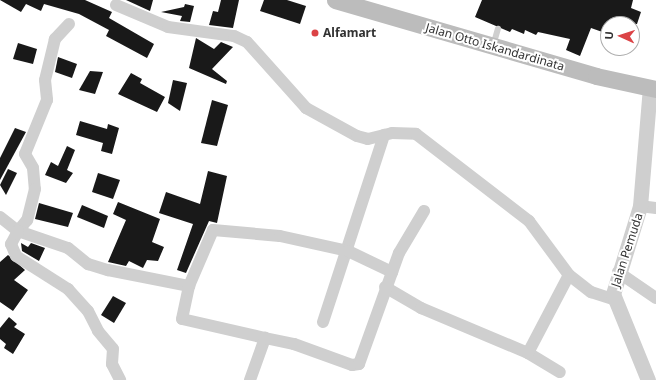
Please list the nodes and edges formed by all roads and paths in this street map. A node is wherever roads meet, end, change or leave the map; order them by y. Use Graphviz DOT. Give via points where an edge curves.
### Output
graph roads {
  1 [pos="335,0"];
  2 [pos="116,5"];
  3 [pos="69,24"];
  4 [pos="498,29"];
  5 [pos="493,47"];
  6 [pos="653,89"];
  7 [pos="384,135"];
  8 [pos="640,206"];
  9 [pos="656,208"];
  10 [pos="424,211"];
  11 [pos="0,217"];
  12 [pos="18,231"];
  13 [pos="348,252"];
  14 [pos="392,272"];
  15 [pos="618,272"];
  16 [pos="569,275"];
  17 [pos="189,286"];
  18 [pos="385,287"];
  19 [pos="656,298"];
  20 [pos="613,299"];
  21 [pos="323,322"];
  22 [pos="265,338"];
  23 [pos="528,354"];
  24 [pos="560,372"];
  25 [pos="120,380"];
  26 [pos="250,380"];
  27 [pos="648,380"];
  1 -- 5 [label="main road, Jalan Otto Iskandardinata"];
  2 -- 7 [label="street" via="168,27 247,42 306,108 364,138"];
  3 -- 12 [label="street" via="55,39 45,80 47,100 25,154 33,168 34,189 29,215"];
  4 -- 5 [label="lane"];
  5 -- 6 [label="main road, Jalan Otto Iskandardinata"];
  6 -- 8 [label="street, Jalan Pemuda"];
  7 -- 13 [label="street"];
  7 -- 16 [label="street" via="416,134 449,157 529,221"];
  8 -- 9 [label="street"];
  8 -- 15 [label="street, Jalan Pemuda"];
  10 -- 14 [label="street"];
  11 -- 12 [label="street"];
  12 -- 17 [label="street" via="68,248 88,264"];
  12 -- 25 [label="street" via="12,244 16,256 68,289 84,306 113,349 112,364"];
  13 -- 14 [label="street"];
  13 -- 17 [label="street" via="280,236 215,229"];
  13 -- 21 [label="street"];
  14 -- 18 [label="street"];
  15 -- 19 [label="street"];
  15 -- 20 [label="street, Jalan Pemuda"];
  16 -- 20 [label="street" via="591,292"];
  16 -- 23 [label="street"];
  17 -- 22 [label="street" via="183,320"];
  18 -- 22 [label="street" via="357,366 294,344"];
  18 -- 23 [label="street" via="421,308"];
  20 -- 27 [label="street, Jalan Pemuda"];
  22 -- 26 [label="street"];
  23 -- 24 [label="street"];
}
